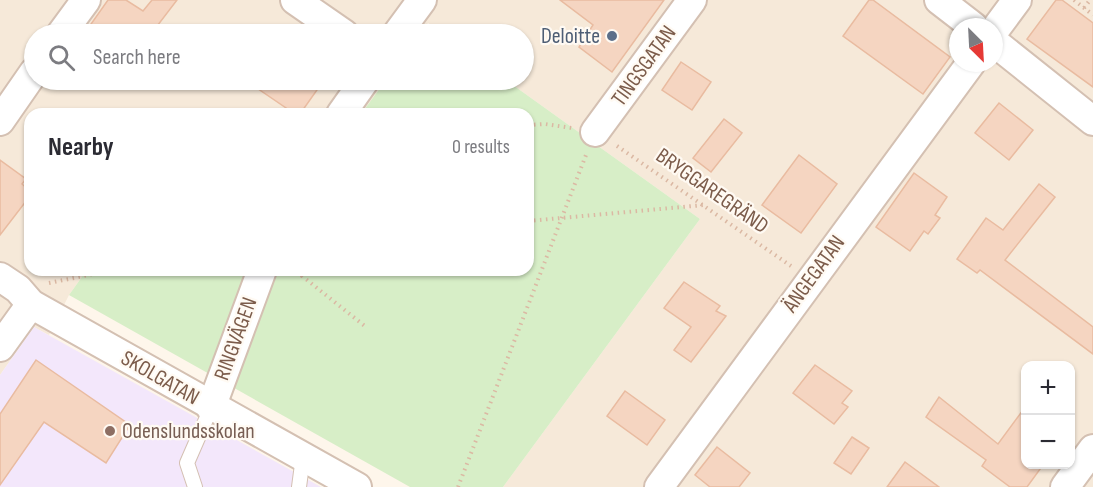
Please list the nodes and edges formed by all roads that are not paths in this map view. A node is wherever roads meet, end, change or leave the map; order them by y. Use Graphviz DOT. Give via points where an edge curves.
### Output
graph roads {
  1 [pos="86,0"];
  2 [pos="295,0"];
  3 [pos="422,0"];
  4 [pos="692,0"];
  5 [pos="939,0"];
  6 [pos="1017,0"];
  7 [pos="962,18"];
  8 [pos="1003,19"];
  9 [pos="68,24"];
  10 [pos="330,24"];
  11 [pos="405,24"];
  12 [pos="1003,49"];
  13 [pos="963,72"];
  14 [pos="24,86"];
  15 [pos="358,90"];
  16 [pos="345,108"];
  17 [pos="0,121"];
  18 [pos="1093,122"];
  19 [pos="595,132"];
  20 [pos="260,276"];
  21 [pos="16,290"];
  22 [pos="0,347"];
  23 [pos="211,408"];
  24 [pos="1093,449"];
  25 [pos="303,457"];
  26 [pos="195,487"];
  27 [pos="299,487"];
  28 [pos="357,487"];
  29 [pos="659,487"];
  30 [pos="1065,487"];
  1 -- 9 [label="street"];
  2 -- 10 [label="street"];
  3 -- 11 [label="street"];
  4 -- 19 [label="street, TINGSGATAN"];
  5 -- 7 [label="street"];
  6 -- 8 [label="street"];
  12 -- 18 [label="street"];
  13 -- 29 [label="street, ÄNGEGATAN"];
  14 -- 17 [label="street"];
  15 -- 16 [label="street"];
  20 -- 23 [label="street, RINGVÄGEN"];
  21 -- 22 [label="street"];
  21 -- 23 [label="street, SKOLGATAN"];
  23 -- 25 [label="street, SKOLGATAN"];
  23 -- 26 [label="lane" via="187,463"];
  24 -- 30 [label="street"];
  25 -- 27 [label="lane"];
  25 -- 28 [label="street, SKOLGATAN"];
}
